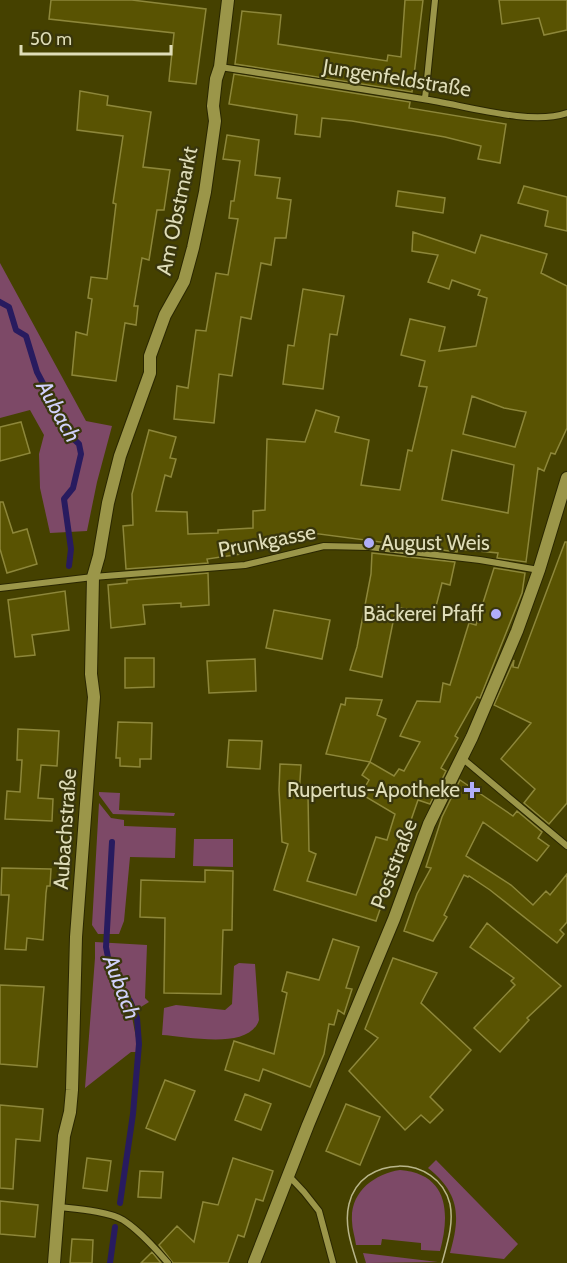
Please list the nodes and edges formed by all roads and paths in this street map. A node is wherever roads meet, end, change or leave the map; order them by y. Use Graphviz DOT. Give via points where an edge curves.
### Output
graph roads {
  1 [pos="228,0"];
  2 [pos="435,0"];
  3 [pos="220,67"];
  4 [pos="425,99"];
  5 [pos="567,112"];
  6 [pos="120,456"];
  7 [pos="567,478"];
  8 [pos="539,570"];
  9 [pos="93,577"];
  10 [pos="0,588"];
  11 [pos="462,758"];
  12 [pos="567,846"];
  13 [pos="289,1176"];
  14 [pos="58,1207"];
  15 [pos="54,1263"];
  16 [pos="168,1263"];
  17 [pos="254,1263"];
  18 [pos="333,1263"];
  1 -- 3 [label="main road, Am Obstmarkt"];
  2 -- 4 [label="street"];
  3 -- 4 [label="street, Jungenfeldstraße"];
  3 -- 6 [label="main road, Am Obstmarkt" via="205,192 184,281 150,356 150,373"];
  4 -- 5 [label="street, Jungenfeldstraße" via="533,119"];
  6 -- 9 [label="main road, Aubachstraße"];
  7 -- 8 [label="main road, Poststraße"];
  8 -- 9 [label="street, Prunkgasse" via="369,547 324,546 245,565"];
  8 -- 11 [label="main road, Poststraße" via="513,642"];
  9 -- 10 [label="street, Prunkgasse"];
  9 -- 14 [label="main road, Aubachstraße" via="94,697 76,938 72,1090"];
  11 -- 12 [label="street"];
  11 -- 13 [label="main road, Poststraße" via="429,824"];
  13 -- 17 [label="main road, Poststraße"];
  13 -- 18 [label="street" via="319,1211"];
  14 -- 15 [label="main road, Aubachstraße"];
  14 -- 16 [label="street" via="122,1219"];
}
